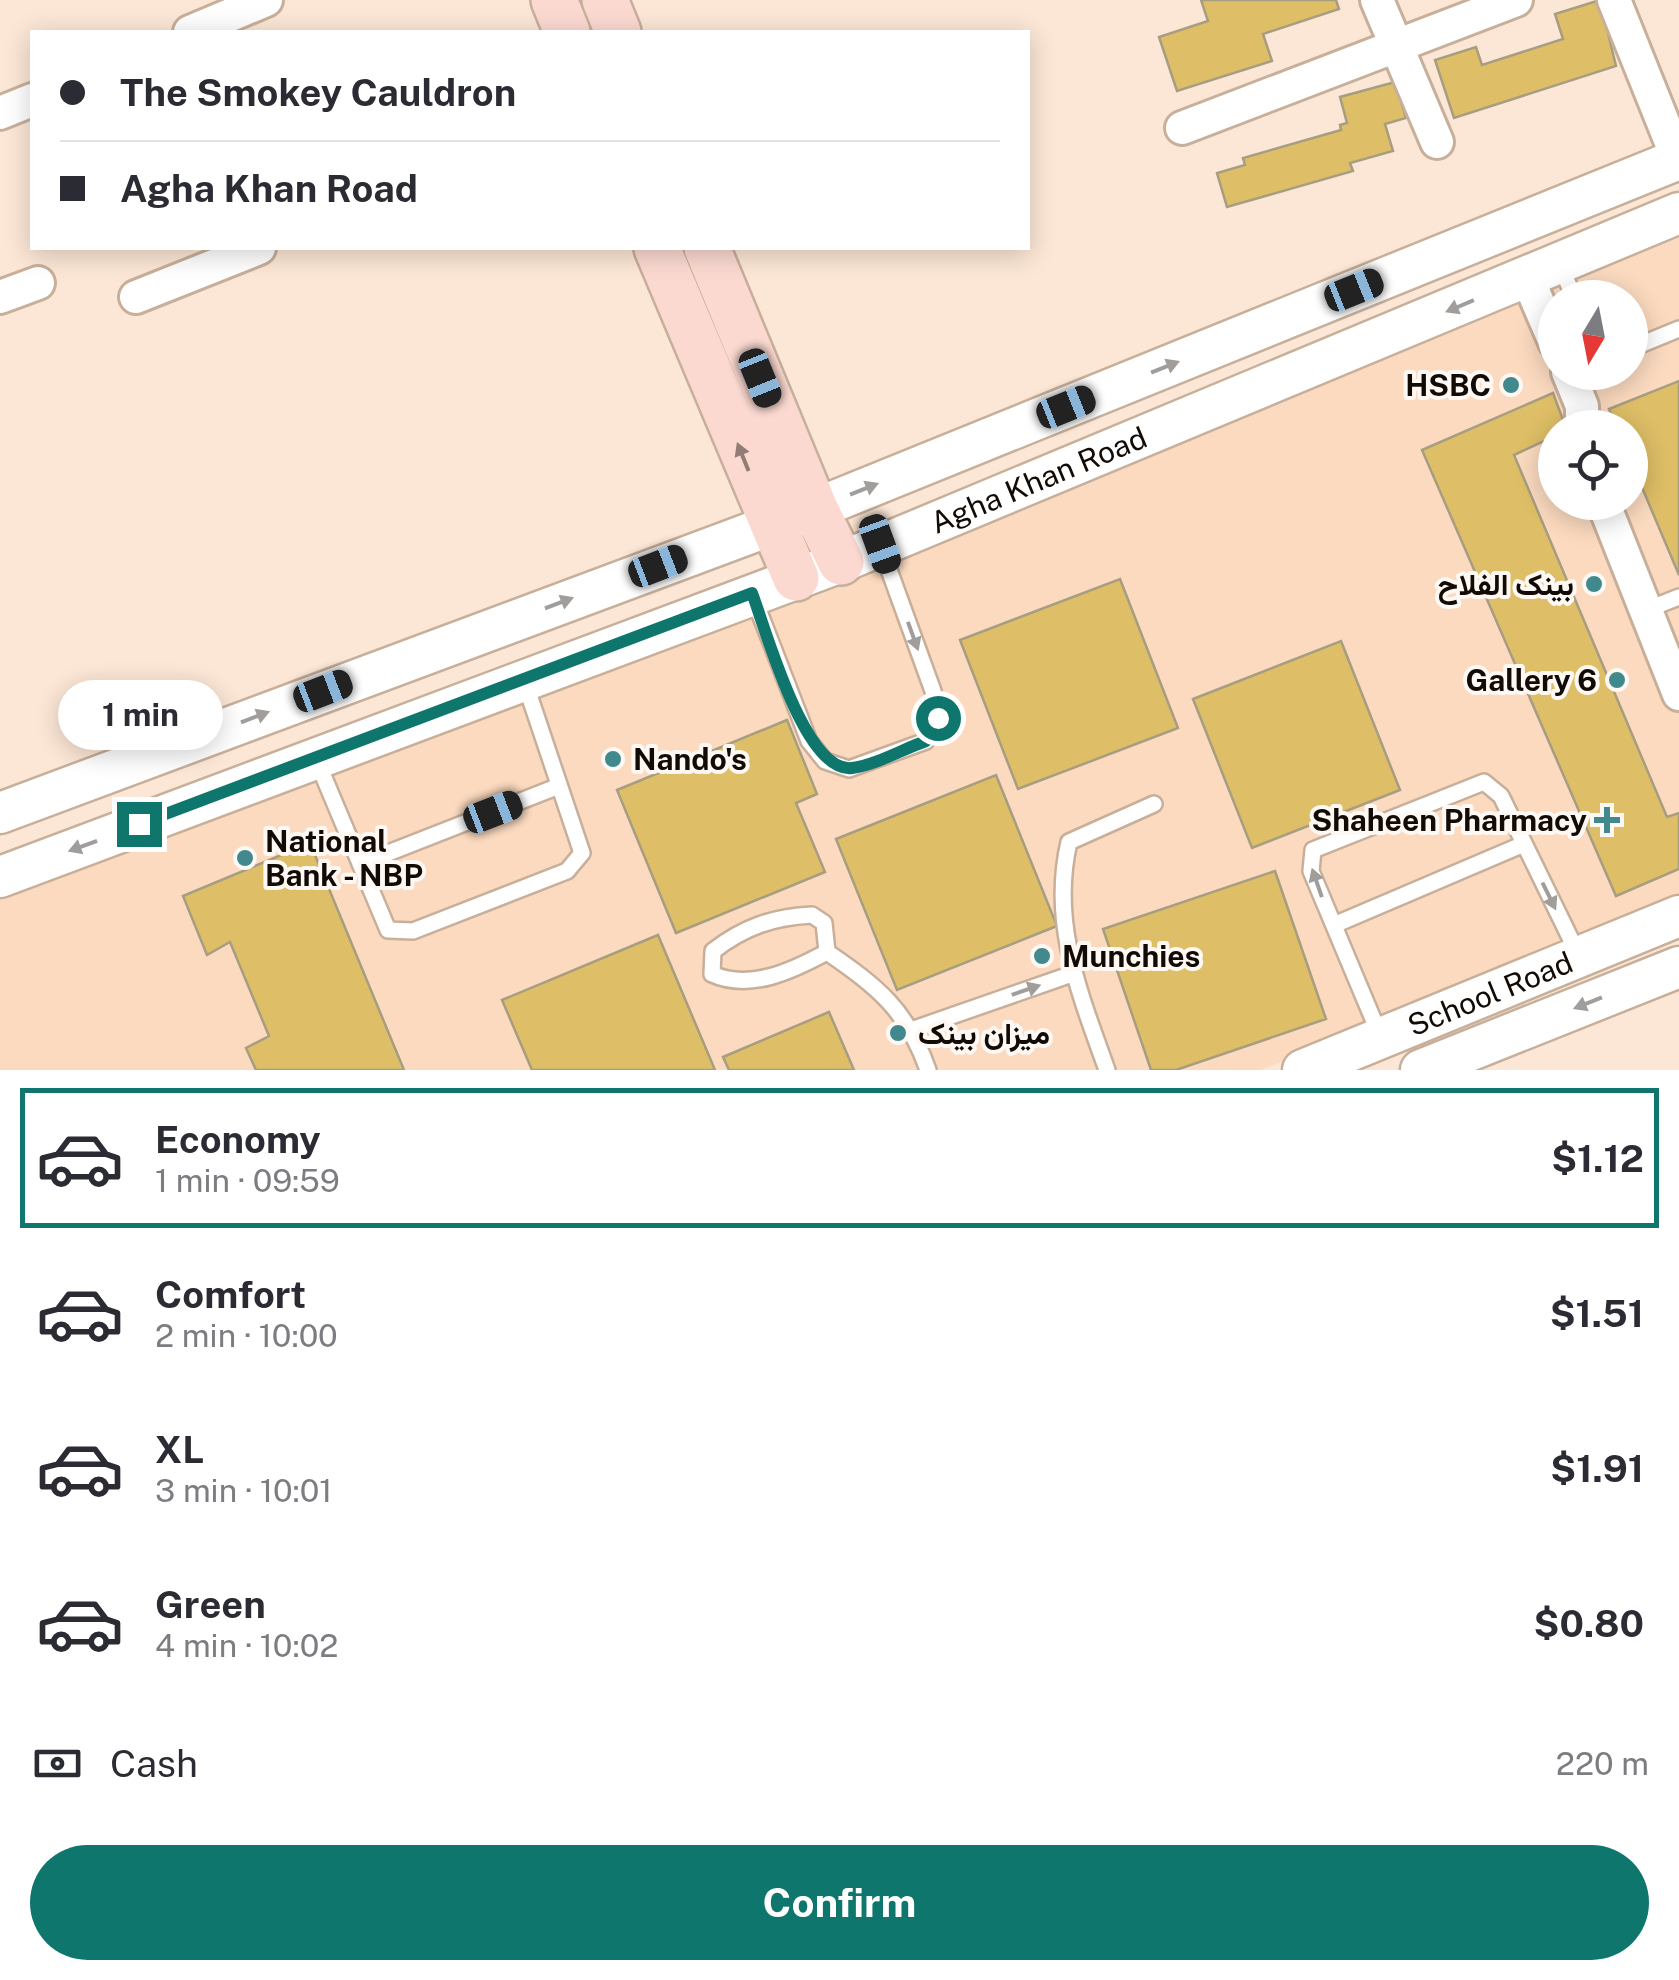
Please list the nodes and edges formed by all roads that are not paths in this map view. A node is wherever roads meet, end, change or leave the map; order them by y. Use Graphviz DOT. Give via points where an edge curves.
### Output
graph roads {
  1 [pos="266,0"];
  2 [pos="554,0"];
  3 [pos="605,0"];
  4 [pos="1377,0"];
  5 [pos="1516,0"];
  6 [pos="1614,0"];
  7 [pos="195,30"];
  8 [pos="566,30"];
  9 [pos="617,30"];
  10 [pos="1395,47"];
  11 [pos="30,101"];
  12 [pos="0,113"];
  13 [pos="1182,128"];
  14 [pos="1437,142"];
  15 [pos="1679,160"];
  16 [pos="1679,213"];
  17 [pos="255,250"];
  18 [pos="658,250"];
  19 [pos="707,250"];
  20 [pos="1553,279"];
  21 [pos="38,283"];
  22 [pos="136,297"];
  23 [pos="0,298"];
  24 [pos="1679,329"];
  25 [pos="1648,342"];
  26 [pos="815,509"];
  27 [pos="1611,520"];
  28 [pos="770,524"];
  29 [pos="860,553"];
  30 [pos="796,578"];
  31 [pos="752,593"];
  32 [pos="1679,597"];
  33 [pos="1646,610"];
  34 [pos="523,679"];
  35 [pos="1679,694"];
  36 [pos="316,758"];
  37 [pos="560,786"];
  38 [pos="1154,804"];
  39 [pos="0,813"];
  40 [pos="1524,844"];
  41 [pos="360,864"];
  42 [pos="0,876"];
  43 [pos="1679,916"];
  44 [pos="1334,925"];
  45 [pos="827,952"];
  46 [pos="1580,958"];
  47 [pos="1679,967"];
  48 [pos="1072,974"];
  49 [pos="914,1029"];
  50 [pos="1363,1053"];
  51 [pos="928,1070"];
  52 [pos="1108,1070"];
  53 [pos="1303,1070"];
  54 [pos="1422,1070"];
  1 -- 7 [label="street"];
  2 -- 8 [label="main road"];
  3 -- 9 [label="main road"];
  4 -- 10 [label="street"];
  5 -- 10 [label="street"];
  6 -- 15 [label="street"];
  10 -- 13 [label="street"];
  10 -- 14 [label="street"];
  11 -- 12 [label="street"];
  26 -- 15 [label="street, Agha Khan Road, one-way"];
  16 -- 20 [label="street, Agha Khan Road"];
  17 -- 22 [label="street"];
  28 -- 18 [label="main road, one-way"];
  19 -- 26 [label="main road"];
  20 -- 29 [label="street, Agha Khan Road, one-way"];
  21 -- 23 [label="street"];
  24 -- 25 [label="lane"];
  26 -- 28 [label="street, Agha Khan Road"];
  26 -- 29 [label="main road"];
  27 -- 33 [label="street"];
  28 -- 30 [label="main road"];
  39 -- 28 [label="street, Agha Khan Road, one-way"];
  29 -- 30 [label="street, Agha Khan Road"];
  29 -- 31 [label="lane, one-way" via="933,691 938,718 926,741 849,769 825,761 808,740"];
  30 -- 31 [label="street, Agha Khan Road"];
  31 -- 34 [label="street, Agha Khan Road"];
  32 -- 33 [label="lane"];
  33 -- 35 [label="street"];
  34 -- 36 [label="street, Agha Khan Road"];
  34 -- 37 [label="lane"];
  36 -- 41 [label="lane"];
  36 -- 42 [label="street, Agha Khan Road, one-way"];
  37 -- 41 [label="lane"];
  37 -- 41 [label="lane" via="582,853 567,871 414,931 388,930"];
  38 -- 48 [label="lane" via="1070,842 1060,882"];
  40 -- 44 [label="lane"];
  44 -- 40 [label="lane, one-way" via="1311,871 1313,850 1484,782 1500,796"];
  40 -- 46 [label="lane, one-way"];
  43 -- 46 [label="street, School Road"];
  44 -- 50 [label="lane"];
  45 -- 45 [label="lane" via="733,984 712,974 713,952 736,933 778,917 812,915 824,923"];
  45 -- 49 [label="lane" via="868,980"];
  46 -- 50 [label="street, School Road"];
  47 -- 54 [label="street, School Road, one-way"];
  49 -- 48 [label="lane, one-way"];
  48 -- 52 [label="lane"];
  49 -- 51 [label="lane"];
  50 -- 53 [label="street, School Road"];
}
